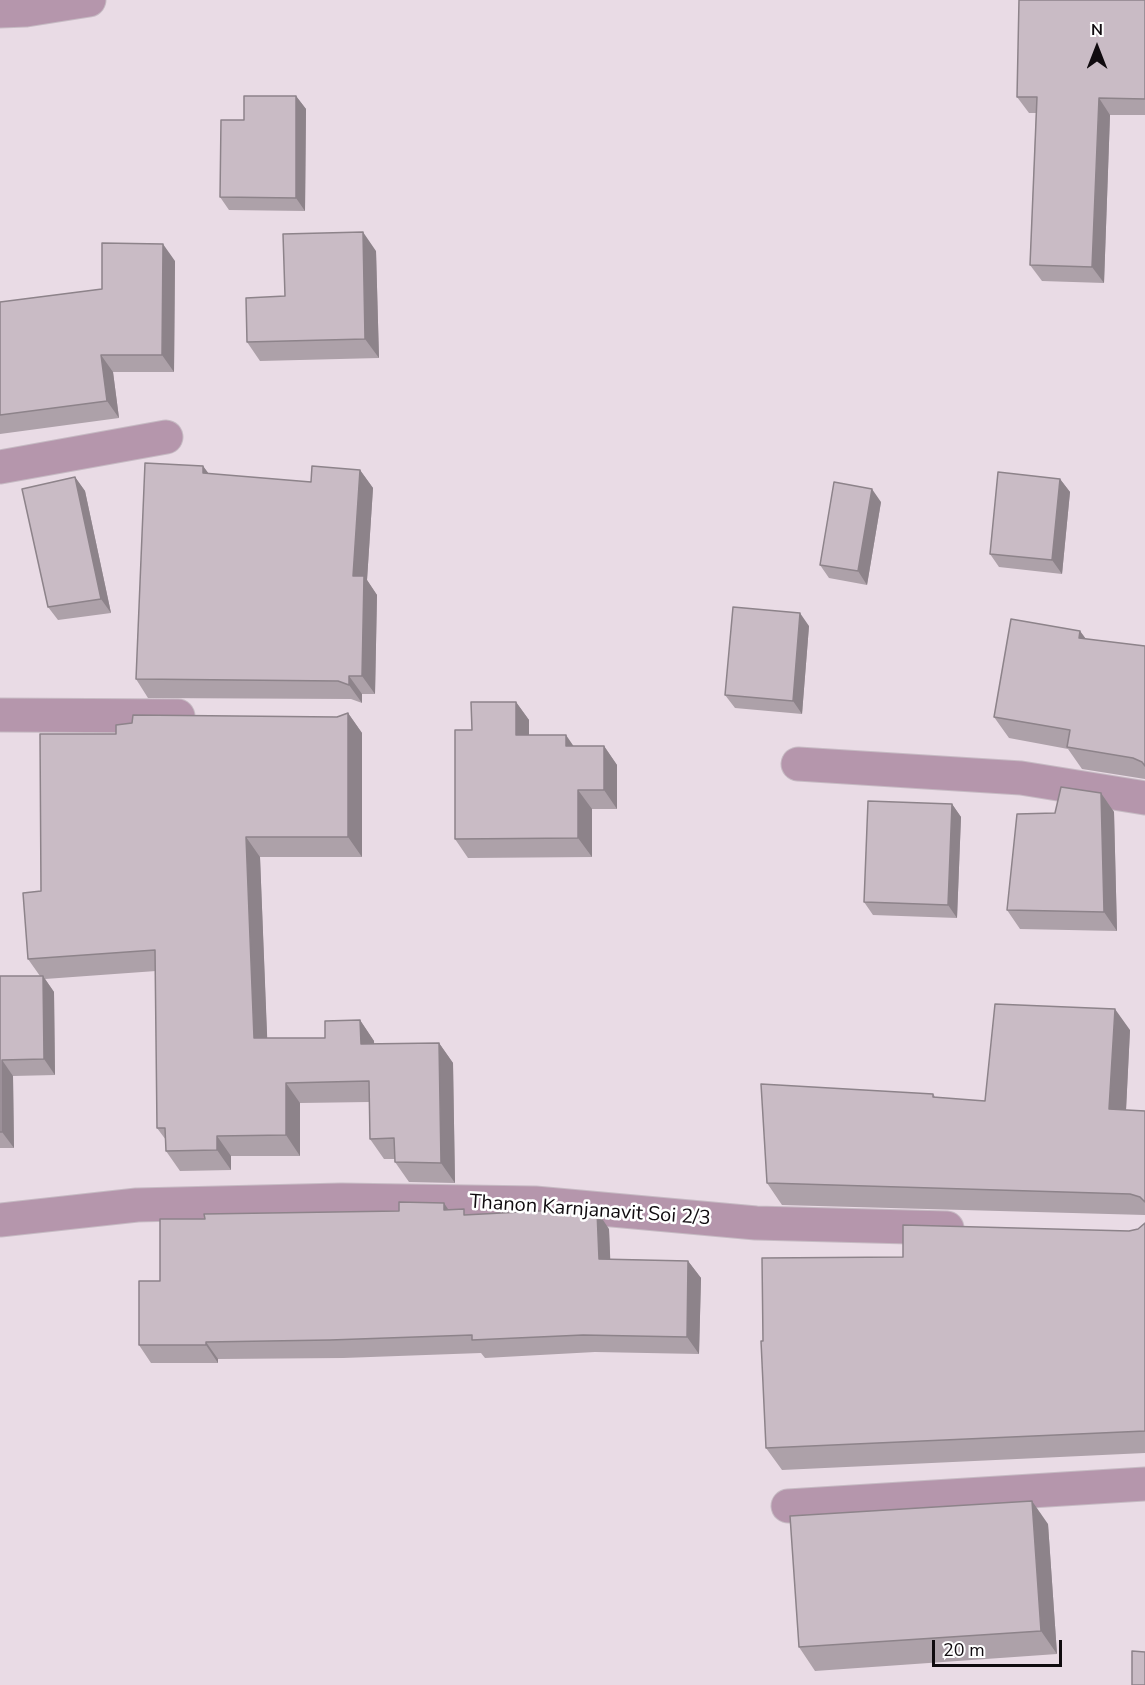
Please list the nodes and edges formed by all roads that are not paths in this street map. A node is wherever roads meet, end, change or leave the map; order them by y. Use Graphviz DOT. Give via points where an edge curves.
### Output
graph roads {
  1 [pos="88,0"];
  2 [pos="0,11"];
  3 [pos="166,437"];
  4 [pos="0,467"];
  5 [pos="0,715"];
  6 [pos="211,716"];
  7 [pos="798,764"];
  8 [pos="1145,798"];
  9 [pos="0,1220"];
  10 [pos="980,1229"];
  11 [pos="1145,1484"];
  12 [pos="788,1506"];
  1 -- 2 [label="street"];
  3 -- 4 [label="street"];
  5 -- 6 [label="street"];
  7 -- 8 [label="street" via="1021,777"];
  9 -- 10 [label="street, Thanon Karnjanavit Soi 2/3" via="137,1205 341,1200 535,1203 756,1223"];
  11 -- 12 [label="street"];
}
